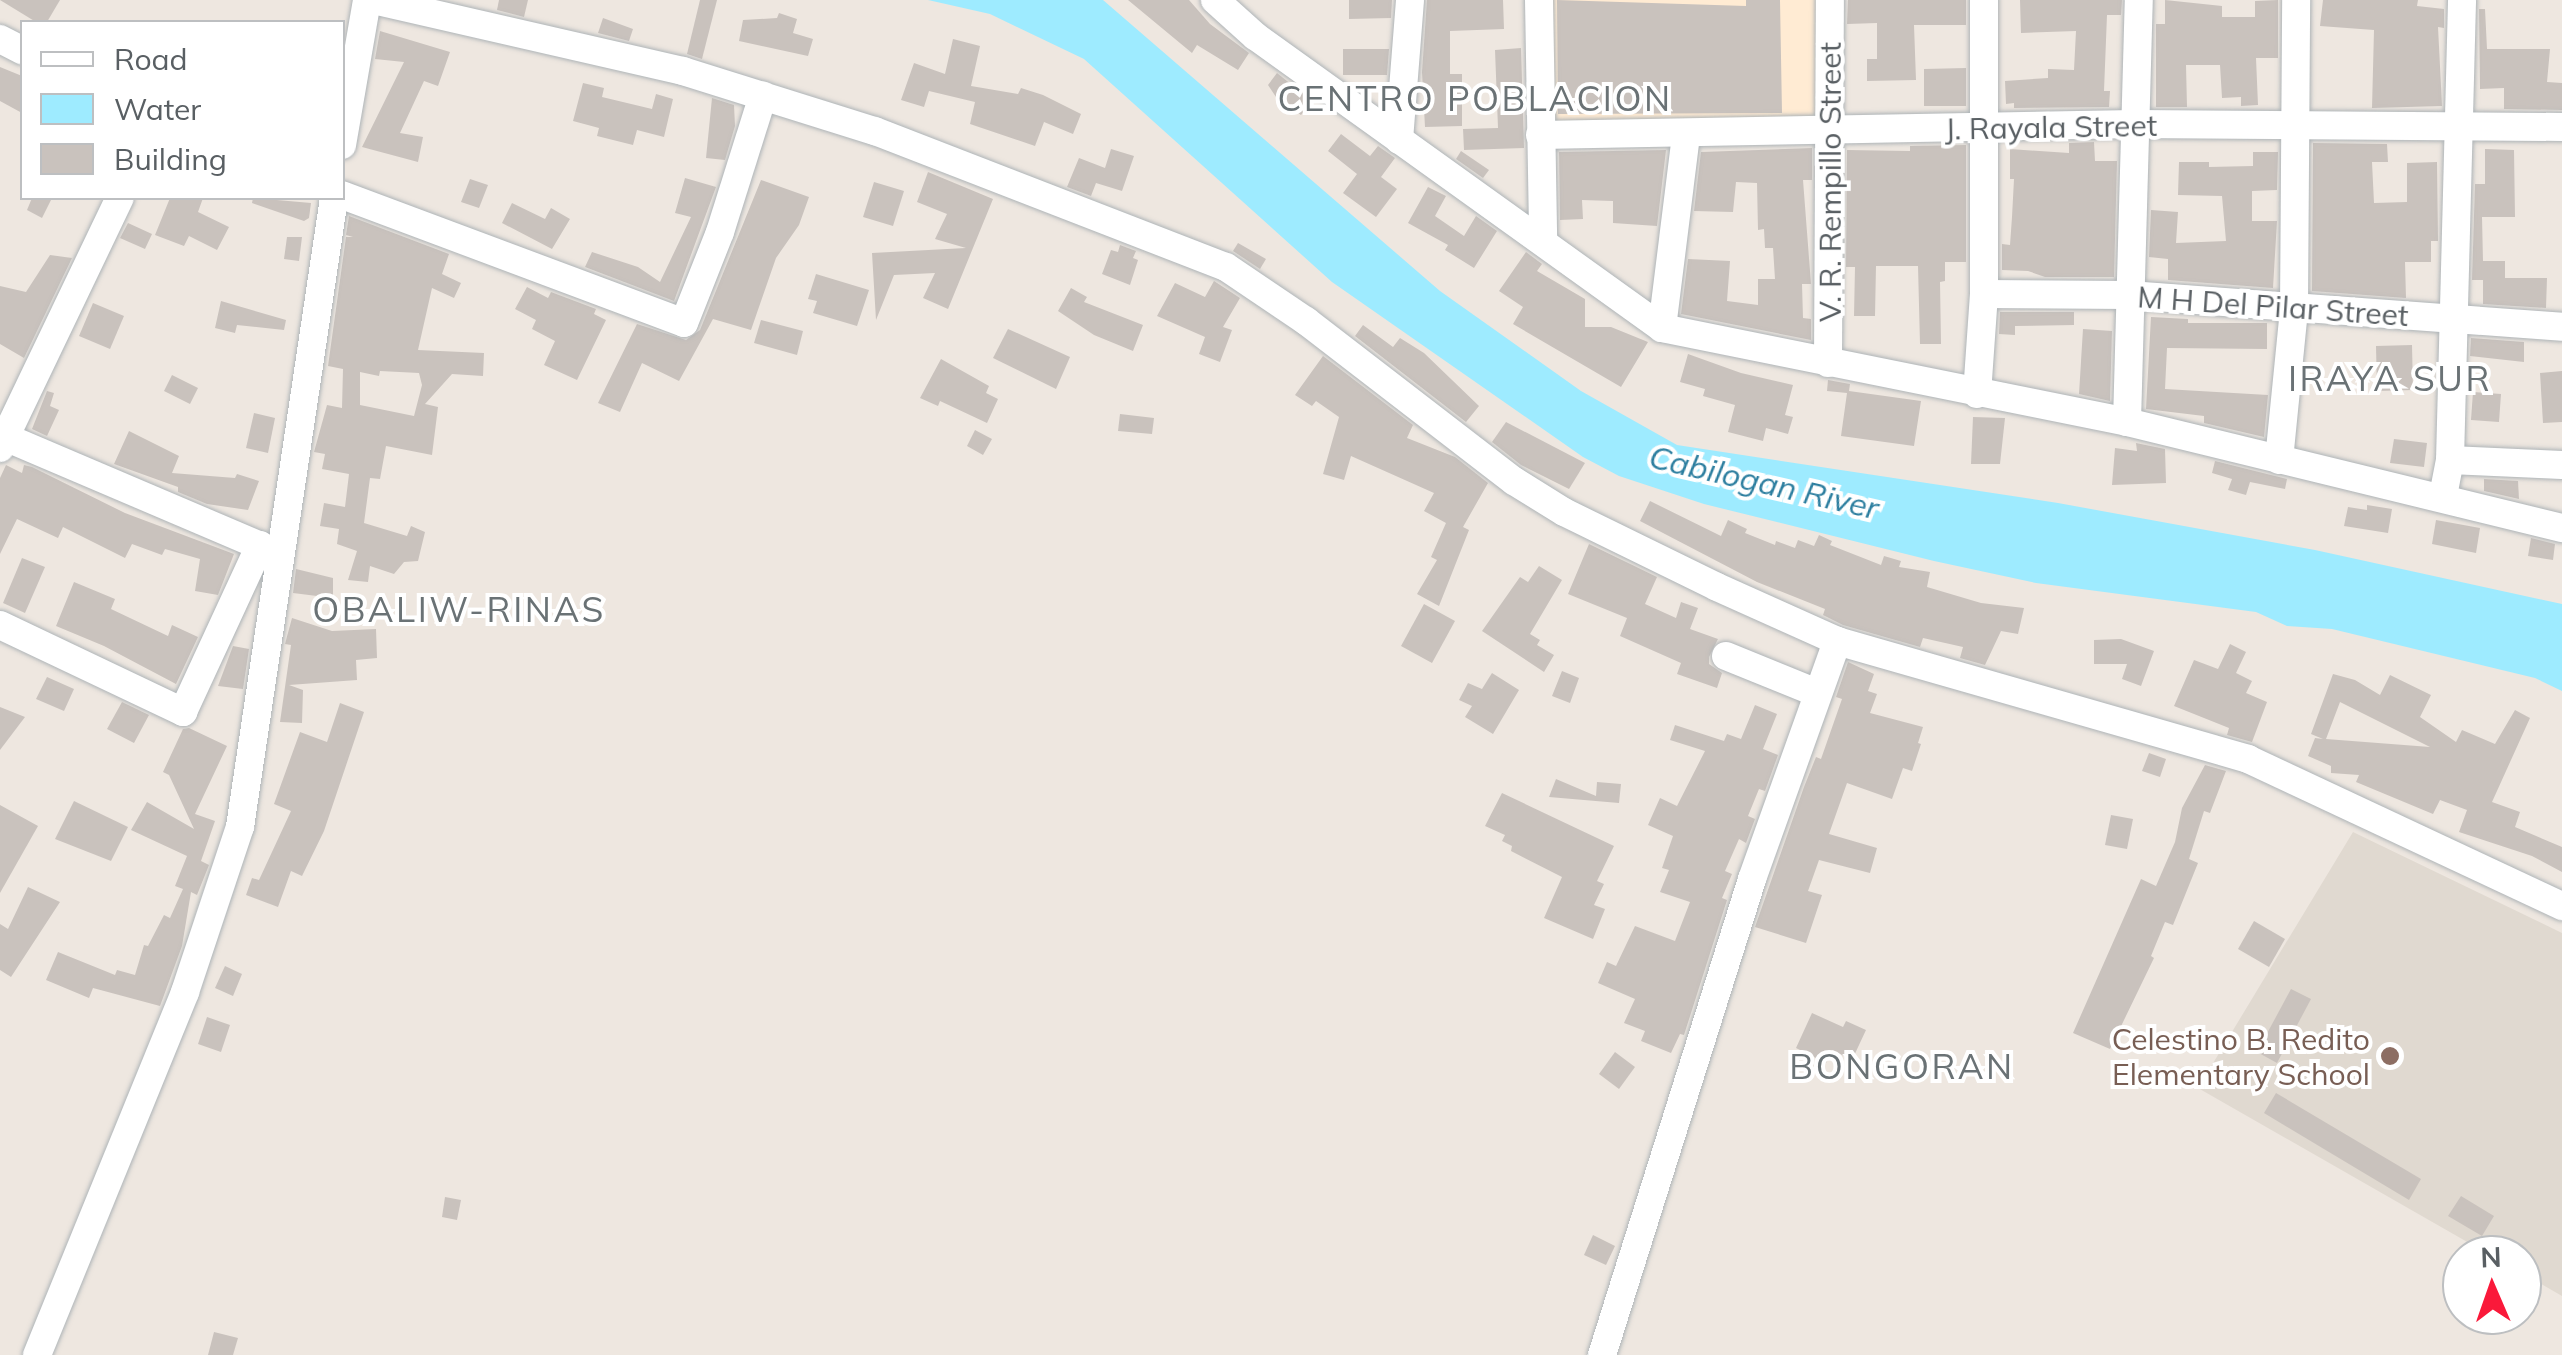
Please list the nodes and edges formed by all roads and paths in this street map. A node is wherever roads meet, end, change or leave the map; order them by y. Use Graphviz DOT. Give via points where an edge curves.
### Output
graph roads {
  1 [pos="370,0"];
  2 [pos="1215,0"];
  3 [pos="1410,0"];
  4 [pos="1539,0"];
  5 [pos="1830,0"];
  6 [pos="1984,0"];
  7 [pos="2139,0"];
  8 [pos="2296,0"];
  9 [pos="2462,0"];
  10 [pos="763,96"];
  11 [pos="2135,124"];
  12 [pos="2292,124"];
  13 [pos="2457,125"];
  14 [pos="2562,127"];
  15 [pos="345,129"];
  16 [pos="1831,129"];
  17 [pos="1984,130"];
  18 [pos="1686,134"];
  19 [pos="1540,135"];
  20 [pos="1399,140"];
  21 [pos="345,196"];
  22 [pos="119,200"];
  23 [pos="334,200"];
  24 [pos="1543,241"];
  25 [pos="1984,294"];
  26 [pos="2129,295"];
  27 [pos="2294,310"];
  28 [pos="2454,318"];
  29 [pos="2562,327"];
  30 [pos="1662,328"];
  31 [pos="1828,363"];
  32 [pos="1977,394"];
  33 [pos="2127,422"];
  34 [pos="2,442"];
  35 [pos="2279,460"];
  36 [pos="2450,460"];
  37 [pos="2562,465"];
  38 [pos="2443,496"];
  39 [pos="2562,528"];
  40 [pos="270,550"];
  41 [pos="0,625"];
  42 [pos="1836,641"];
  43 [pos="1726,656"];
  44 [pos="1817,693"];
  45 [pos="2562,906"];
  46 [pos="37,1355"];
  47 [pos="1602,1355"];
  1 -- 10 [label="street" via="683,71"];
  1 -- 15 [label="street"];
  2 -- 20 [label="street"];
  3 -- 20 [label="street"];
  4 -- 19 [label="street"];
  5 -- 16 [label="street, V. R. Rempillo Street"];
  6 -- 17 [label="street"];
  7 -- 11 [label="street"];
  8 -- 12 [label="street"];
  9 -- 13 [label="street"];
  10 -- 21 [label="street" via="684,323"];
  10 -- 42 [label="street" via="875,131 1226,267 1564,512"];
  11 -- 12 [label="street, J. Rayala Street"];
  11 -- 17 [label="street, J. Rayala Street"];
  11 -- 26 [label="street"];
  12 -- 13 [label="street, J. Rayala Street"];
  12 -- 27 [label="street"];
  13 -- 14 [label="street, J. Rayala Street"];
  13 -- 28 [label="street"];
  16 -- 17 [label="street, J. Rayala Street"];
  16 -- 18 [label="street, J. Rayala Street"];
  16 -- 31 [label="street, V. R. Rempillo Street"];
  17 -- 25 [label="street"];
  18 -- 19 [label="street, J. Rayala Street"];
  18 -- 30 [label="street"];
  19 -- 24 [label="street"];
  20 -- 24 [label="street"];
  22 -- 34 [label="street"];
  23 -- 40 [label="street"];
  24 -- 30 [label="street"];
  25 -- 26 [label="street, M H Del Pilar Street"];
  25 -- 32 [label="street"];
  26 -- 27 [label="street, M H Del Pilar Street"];
  26 -- 33 [label="street"];
  27 -- 28 [label="street, M H Del Pilar Street"];
  27 -- 35 [label="street"];
  28 -- 29 [label="street, M H Del Pilar Street"];
  28 -- 36 [label="street"];
  30 -- 31 [label="street"];
  31 -- 32 [label="street"];
  32 -- 33 [label="street"];
  33 -- 35 [label="street"];
  34 -- 40 [label="street"];
  35 -- 38 [label="street"];
  36 -- 37 [label="street"];
  36 -- 38 [label="street"];
  38 -- 39 [label="street"];
  40 -- 41 [label="street" via="183,712"];
  40 -- 46 [label="street" via="240,827 185,992"];
  42 -- 44 [label="street"];
  42 -- 45 [label="street" via="2248,759"];
  43 -- 44 [label="street"];
  44 -- 47 [label="street"];
}
